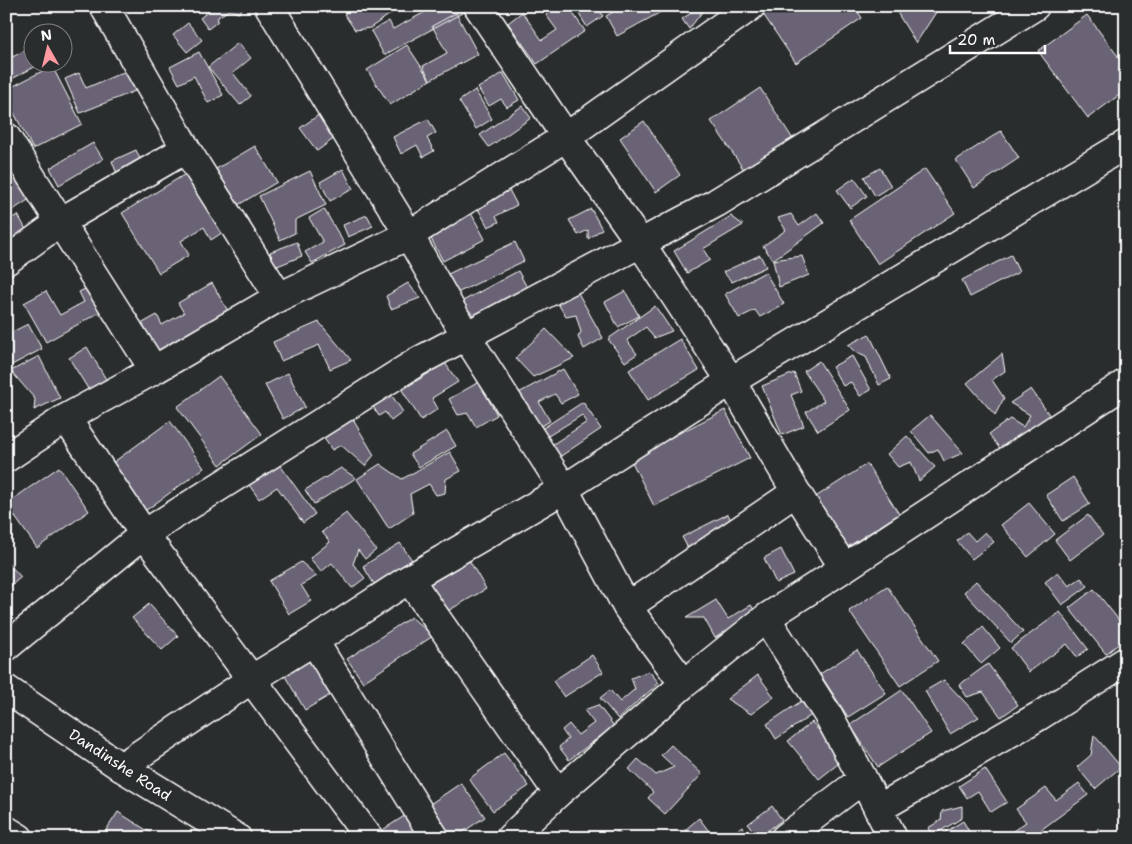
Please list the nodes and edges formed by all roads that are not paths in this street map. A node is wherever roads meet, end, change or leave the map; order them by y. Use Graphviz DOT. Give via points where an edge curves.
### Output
graph roads {
  1 [pos="104,6"];
  2 [pos="269,6"];
  3 [pos="752,6"];
  4 [pos="1035,6"];
  5 [pos="490,11"];
  6 [pos="6,137"];
  7 [pos="566,138"];
  8 [pos="1126,144"];
  9 [pos="186,149"];
  10 [pos="60,222"];
  11 [pos="408,235"];
  12 [pos="641,244"];
  13 [pos="6,261"];
  14 [pos="279,297"];
  15 [pos="466,336"];
  16 [pos="154,370"];
  17 [pos="731,381"];
  18 [pos="1126,383"];
  19 [pos="66,418"];
  20 [pos="6,458"];
  21 [pos="564,489"];
  22 [pos="796,492"];
  23 [pos="144,534"];
  24 [pos="844,568"];
  25 [pos="409,579"];
  26 [pos="627,607"];
  27 [pos="766,618"];
  28 [pos="314,641"];
  29 [pos="6,647"];
  30 [pos="1126,661"];
  31 [pos="252,679"];
  32 [pos="684,684"];
  33 [pos="6,689"];
  34 [pos="121,767"];
  35 [pos="864,779"];
  36 [pos="558,793"];
  37 [pos="878,809"];
  38 [pos="6,830"];
  39 [pos="224,835"];
  40 [pos="19,838"];
  41 [pos="369,838"];
  42 [pos="435,838"];
  43 [pos="510,838"];
  44 [pos="784,838"];
  45 [pos="893,838"];
  1 -- 9 [label="street"];
  2 -- 11 [label="street"];
  3 -- 7 [label="street"];
  4 -- 12 [label="street" via="716,203"];
  5 -- 7 [label="street"];
  6 -- 10 [label="street"];
  7 -- 11 [label="street"];
  7 -- 12 [label="street"];
  8 -- 17 [label="street"];
  9 -- 10 [label="street"];
  9 -- 14 [label="street"];
  10 -- 13 [label="street"];
  10 -- 16 [label="street"];
  11 -- 14 [label="street"];
  11 -- 15 [label="street"];
  12 -- 15 [label="street"];
  12 -- 17 [label="street"];
  14 -- 16 [label="street"];
  15 -- 21 [label="street"];
  15 -- 23 [label="street" via="409,367"];
  16 -- 19 [label="street"];
  17 -- 21 [label="street"];
  17 -- 22 [label="street"];
  18 -- 24 [label="street"];
  19 -- 20 [label="street"];
  19 -- 23 [label="street"];
  21 -- 25 [label="street"];
  21 -- 26 [label="street"];
  22 -- 24 [label="street"];
  22 -- 26 [label="street"];
  23 -- 29 [label="street"];
  23 -- 31 [label="street"];
  24 -- 27 [label="street"];
  25 -- 28 [label="street"];
  25 -- 36 [label="street"];
  26 -- 32 [label="street"];
  27 -- 32 [label="street"];
  27 -- 35 [label="street" via="830,718"];
  28 -- 31 [label="street"];
  28 -- 42 [label="street"];
  30 -- 37 [label="street" via="1039,716"];
  31 -- 34 [label="street"];
  31 -- 41 [label="street"];
  32 -- 36 [label="street"];
  33 -- 34 [label="street, Dandinshe Road"];
  34 -- 39 [label="street, Dandinshe Road"];
  35 -- 37 [label="street"];
  35 -- 44 [label="street"];
  36 -- 43 [label="street"];
  37 -- 45 [label="street"];
  38 -- 40 [label="street"];
}
